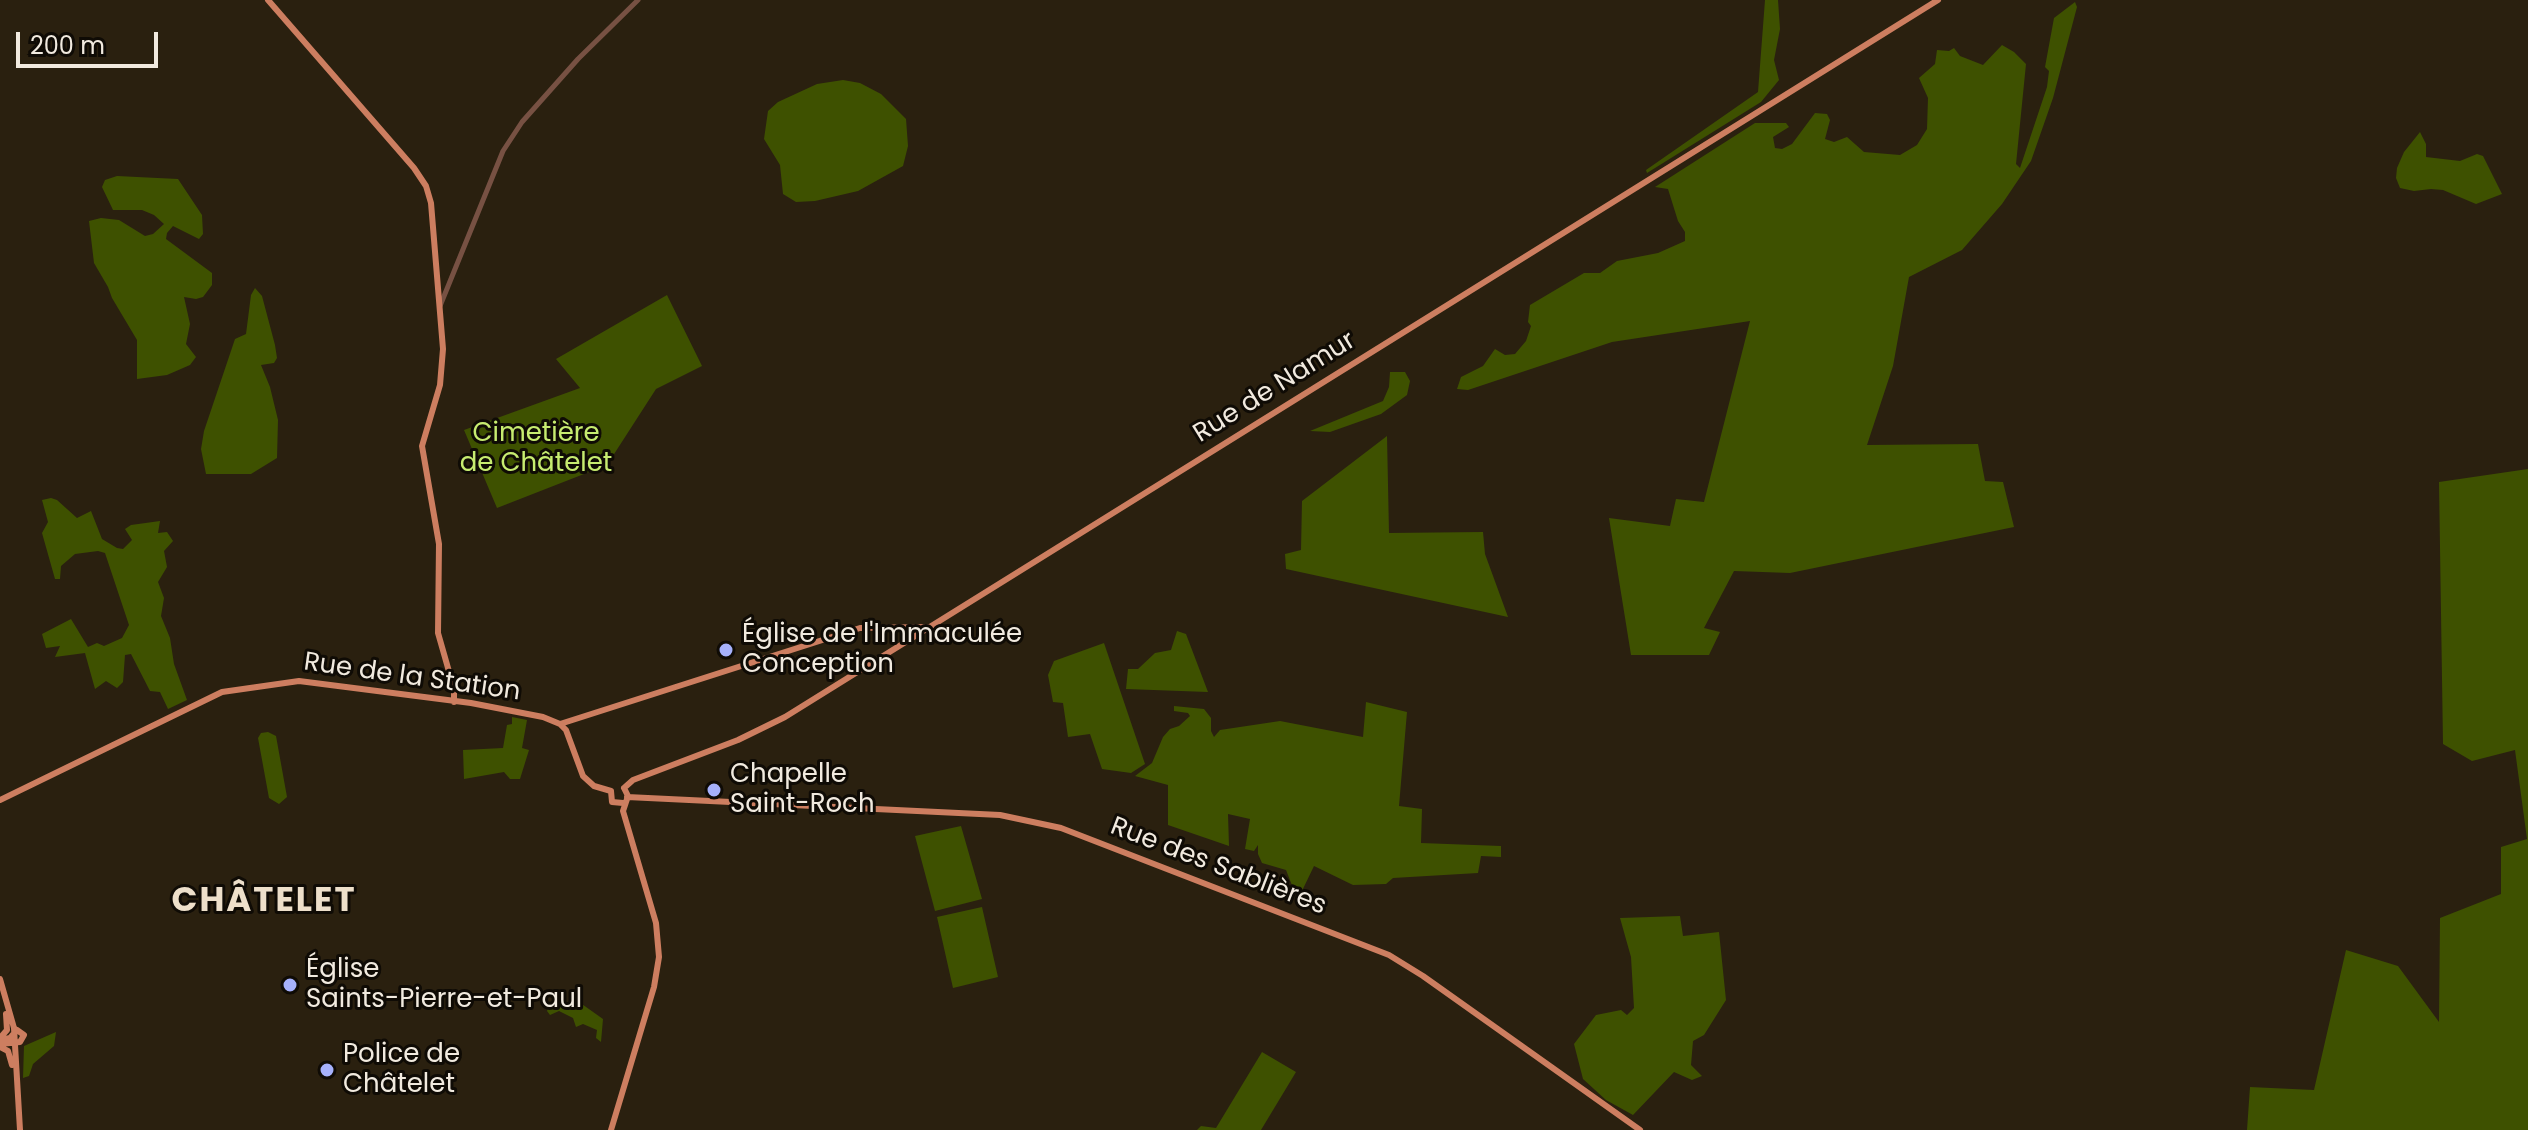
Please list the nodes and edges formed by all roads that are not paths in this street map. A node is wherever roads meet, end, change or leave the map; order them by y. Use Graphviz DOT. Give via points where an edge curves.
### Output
graph roads {
  1 [pos="268,0"];
  2 [pos="638,0"];
  3 [pos="1938,0"];
  4 [pos="440,306"];
  5 [pos="927,627"];
  6 [pos="454,689"];
  7 [pos="454,702"];
  8 [pos="471,703"];
  9 [pos="560,724"];
  10 [pos="624,788"];
  11 [pos="611,791"];
  12 [pos="0,800"];
  13 [pos="625,800"];
  14 [pos="0,979"];
  15 [pos="0,991"];
  16 [pos="17,1038"];
  17 [pos="0,1042"];
  18 [pos="16,1088"];
  19 [pos="20,1130"];
  20 [pos="611,1130"];
  21 [pos="1640,1130"];
  1 -- 4 [label="main road" via="426,186"];
  2 -- 4 [label="street" via="582,53 503,151"];
  3 -- 5 [label="main road, Rue de Namur"];
  4 -- 6 [label="main road" via="440,385 422,446 439,544 438,633"];
  5 -- 9 [label="main road" via="860,628"];
  5 -- 10 [label="main road, Rue de Namur" via="767,727"];
  6 -- 7 [label="main road"];
  6 -- 8 [label="main road"];
  7 -- 8 [label="main road, Rue de la Station"];
  7 -- 12 [label="main road, Rue de la Station" via="299,681 236,689 198,702"];
  8 -- 9 [label="main road, Rue de la Station"];
  9 -- 11 [label="main road" via="583,776"];
  10 -- 11 [label="main road, Rue de Namur"];
  10 -- 13 [label="main road"];
  11 -- 13 [label="main road" via="612,802"];
  13 -- 20 [label="main road" via="625,821 656,923 659,957"];
  13 -- 21 [label="main road, Rue des Sablières" via="1000,815 1061,828 1389,955"];
  14 -- 16 [label="main road"];
  15 -- 17 [label="main road" via="8,1025"];
  16 -- 17 [label="main road"];
  16 -- 18 [label="main road"];
  17 -- 18 [label="main road" via="10,1054"];
  18 -- 19 [label="main road"];
}
